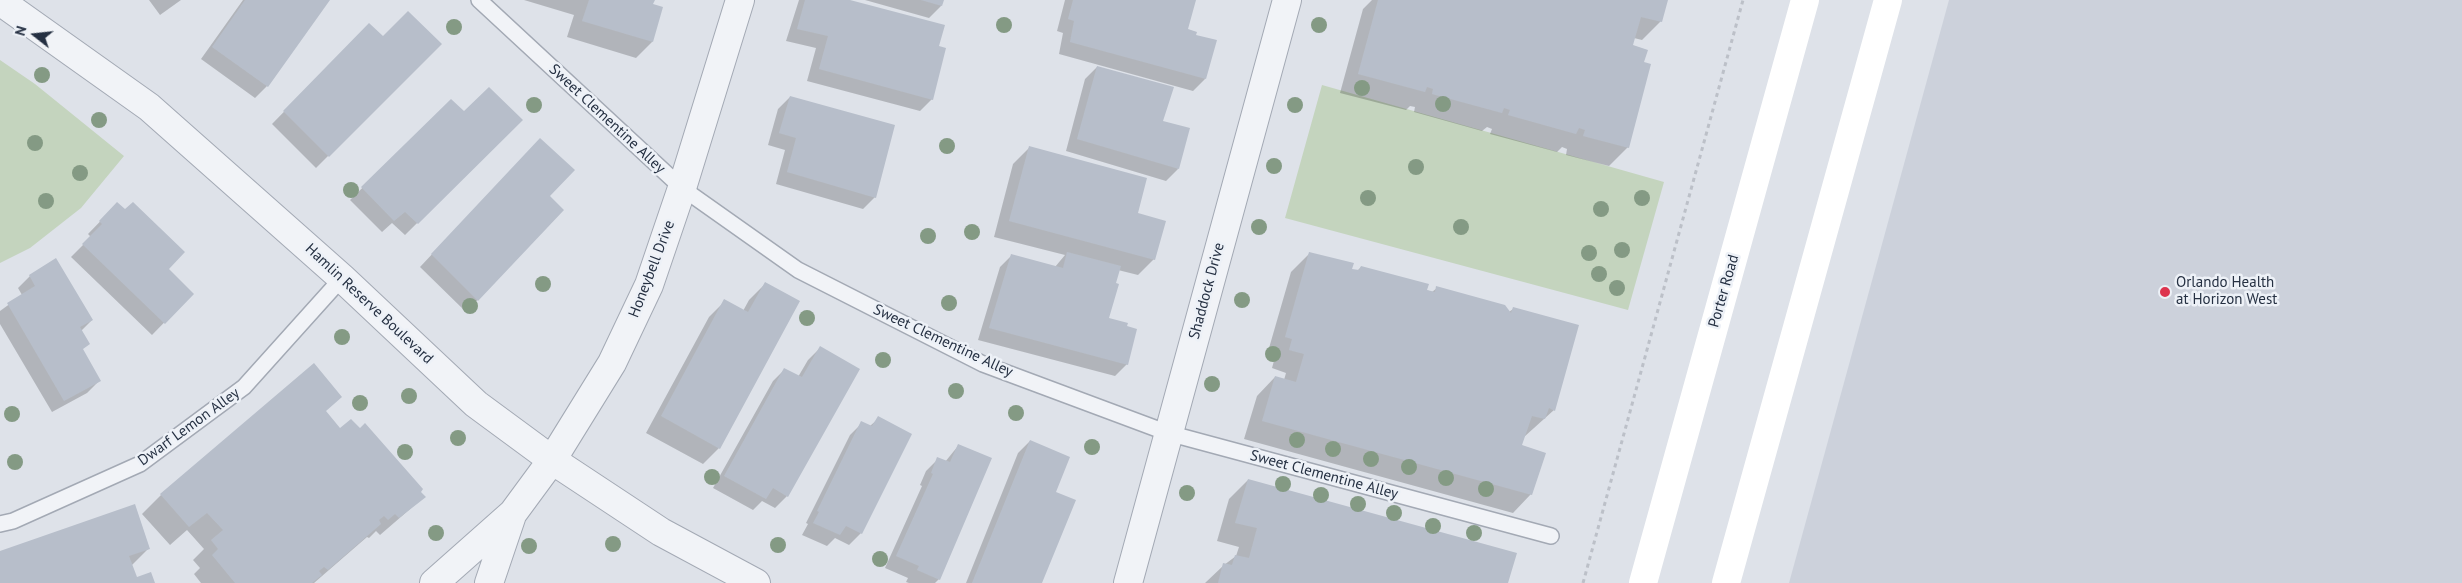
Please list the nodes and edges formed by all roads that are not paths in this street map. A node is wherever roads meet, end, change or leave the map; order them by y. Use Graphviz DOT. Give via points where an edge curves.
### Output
graph roads {
  1 [pos="479,0"];
  2 [pos="740,0"];
  3 [pos="1286,0"];
  4 [pos="1805,0"];
  5 [pos="1888,0"];
  6 [pos="0,1"];
  7 [pos="682,188"];
  8 [pos="342,278"];
  9 [pos="1168,433"];
  10 [pos="552,460"];
  11 [pos="513,513"];
  12 [pos="0,524"];
  13 [pos="1551,536"];
  14 [pos="434,583"];
  15 [pos="489,583"];
  16 [pos="756,583"];
  17 [pos="1128,583"];
  18 [pos="1643,583"];
  19 [pos="1726,583"];
  1 -- 7 [label="lane, Sweet Clementine Alley"];
  2 -- 7 [label="street, Honeybell Drive"];
  3 -- 9 [label="street, Shaddock Drive"];
  4 -- 18 [label="street, Porter Road"];
  5 -- 19 [label="street"];
  6 -- 8 [label="street, Hamlin Reserve Boulevard" via="149,107"];
  7 -- 9 [label="lane, Sweet Clementine Alley" via="798,270 939,342 983,364"];
  7 -- 10 [label="street, Honeybell Drive" via="649,285 612,363"];
  8 -- 10 [label="street, Hamlin Reserve Boulevard" via="476,404"];
  8 -- 12 [label="lane, Dwarf Lemon Alley" via="244,387 140,464"];
  9 -- 13 [label="lane, Sweet Clementine Alley"];
  9 -- 17 [label="street, Shaddock Drive"];
  10 -- 11 [label="street, Honeybell Drive"];
  10 -- 16 [label="street, Hamlin Reserve Boulevard" via="661,532"];
  11 -- 14 [label="street, Honeybell Drive"];
  11 -- 15 [label="street, Honeybell Drive"];
}
